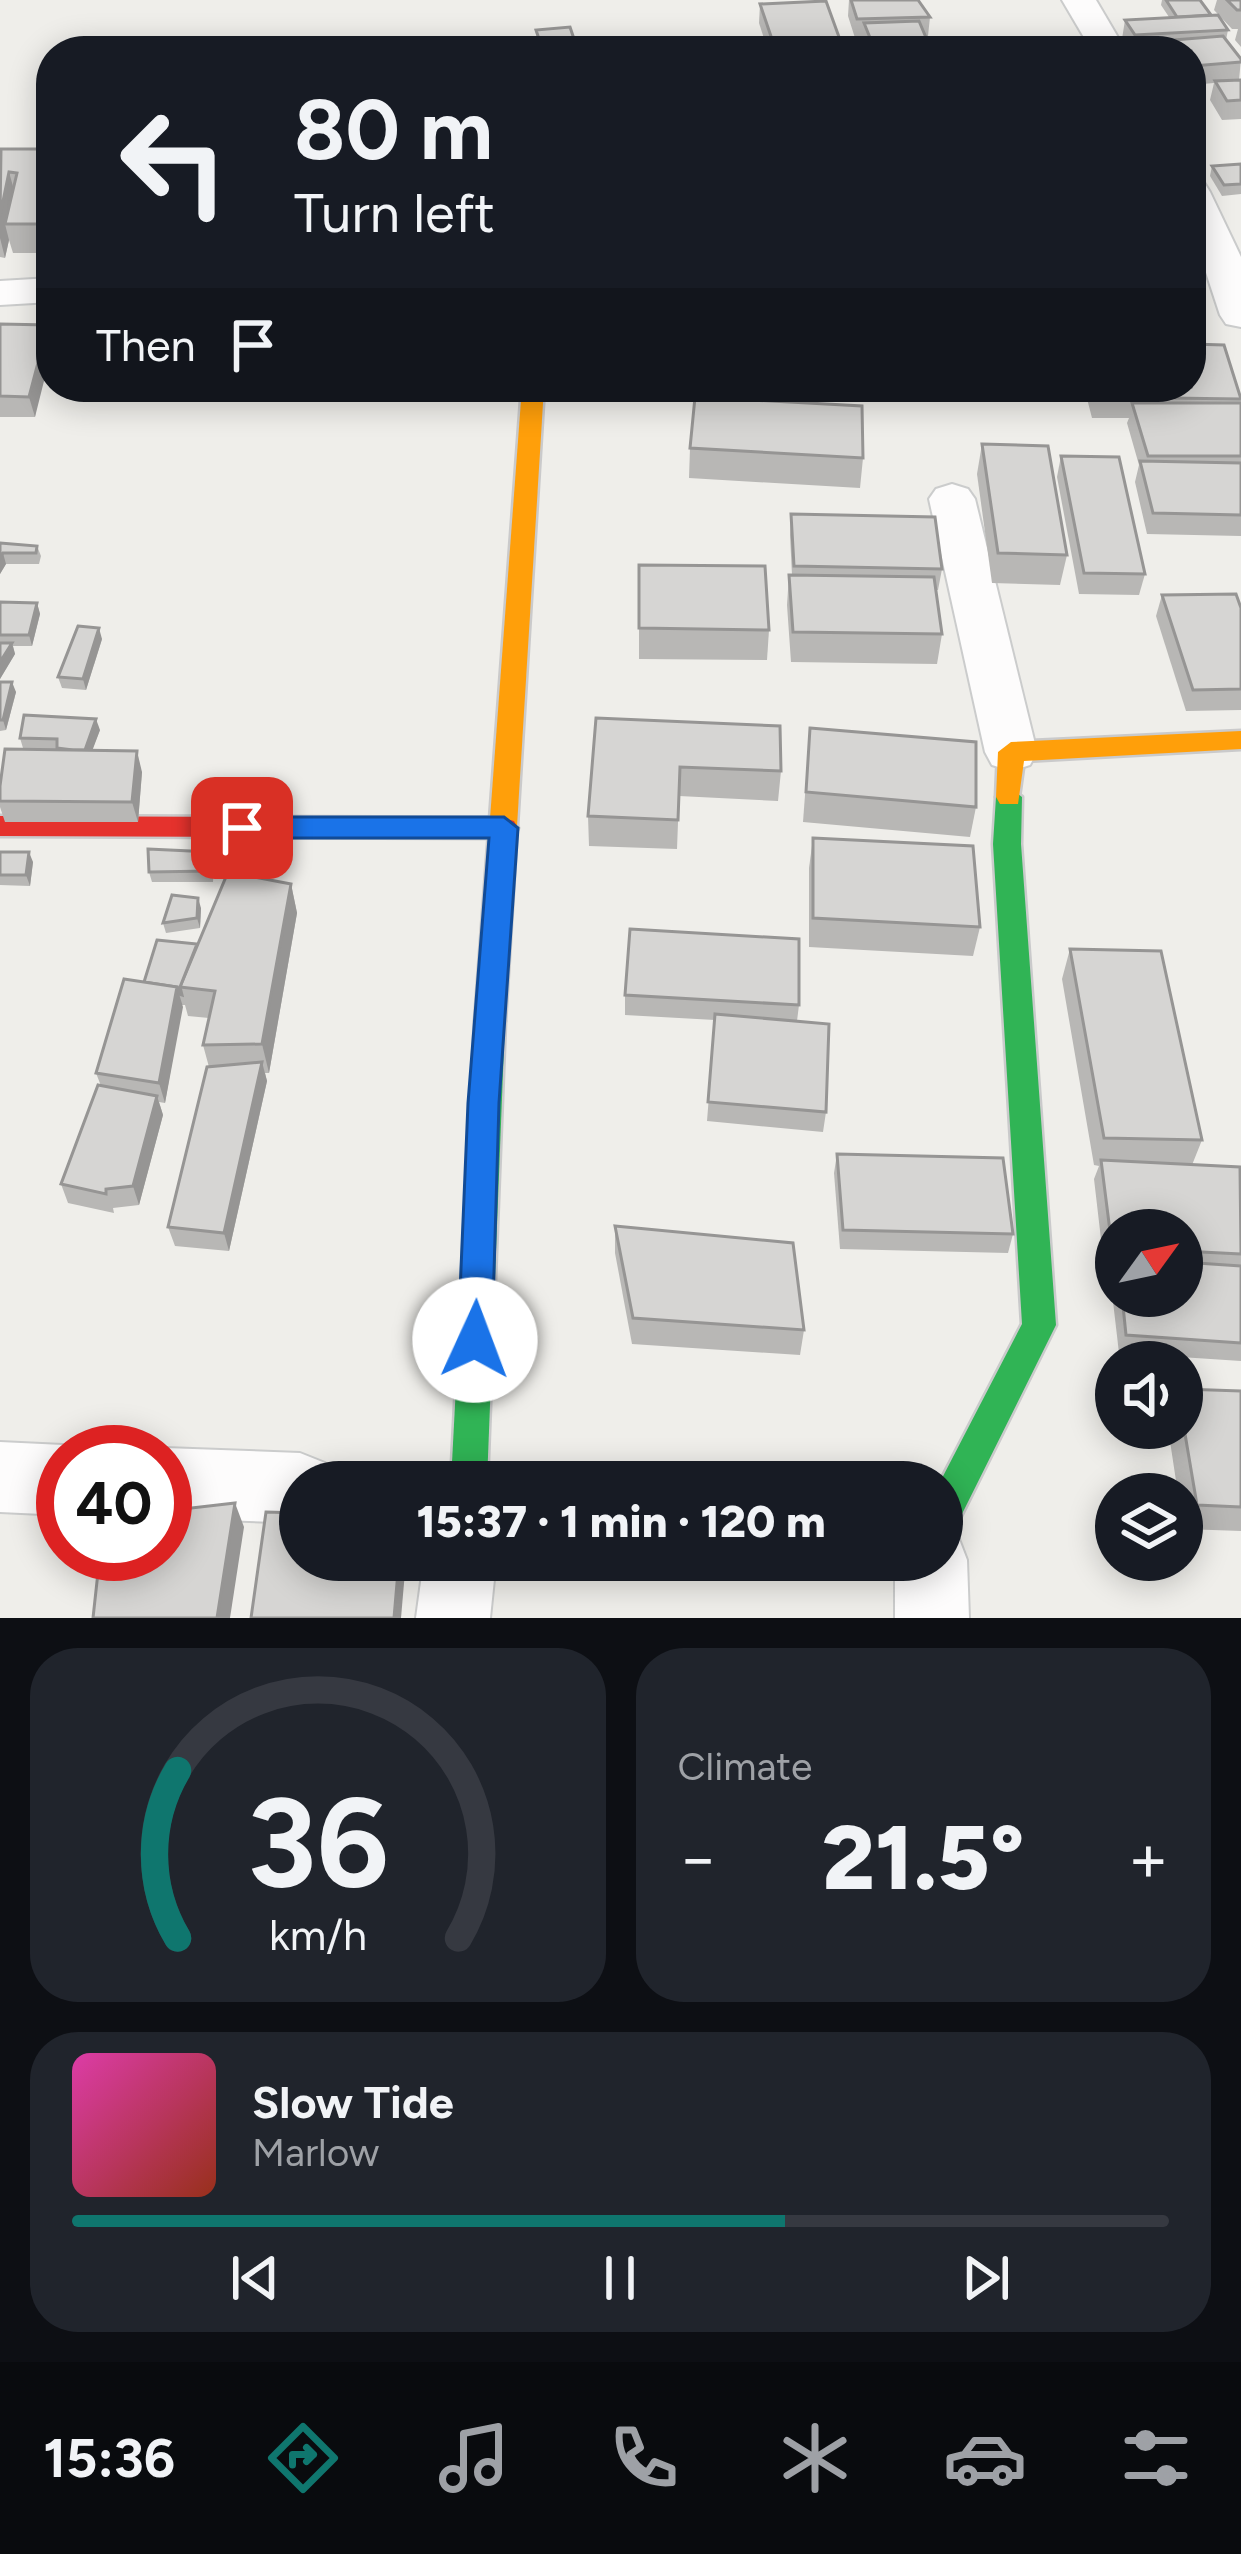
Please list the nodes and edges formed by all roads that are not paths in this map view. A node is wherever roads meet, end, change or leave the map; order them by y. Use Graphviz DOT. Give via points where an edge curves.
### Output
graph roads {
  1 [pos="1079,0"];
  2 [pos="1100,36"];
  3 [pos="1208,217"];
  4 [pos="36,291"];
  5 [pos="0,293"];
  6 [pos="1241,314"];
  7 [pos="532,402"];
  8 [pos="952,499"];
  9 [pos="1241,740"];
  10 [pos="1011,752"];
  11 [pos="0,826"];
  12 [pos="504,828"];
  13 [pos="470,1461"];
  14 [pos="963,1474"];
  15 [pos="0,1477"];
  16 [pos="36,1479"];
  17 [pos="192,1484"];
  18 [pos="279,1487"];
  19 [pos="457,1581"];
  20 [pos="931,1581"];
  21 [pos="453,1618"];
  22 [pos="932,1618"];
  1 -- 2 [label="street"];
  3 -- 6 [label="street"];
  4 -- 5 [label="street"];
  7 -- 12 [label="street"];
  8 -- 10 [label="street"];
  9 -- 10 [label="street"];
  10 -- 14 [label="street" via="1007,844 1039,1325"];
  11 -- 12 [label="street"];
  12 -- 13 [label="street"];
  15 -- 16 [label="street"];
  17 -- 18 [label="street"];
  19 -- 21 [label="street"];
  20 -- 22 [label="street"];
}
